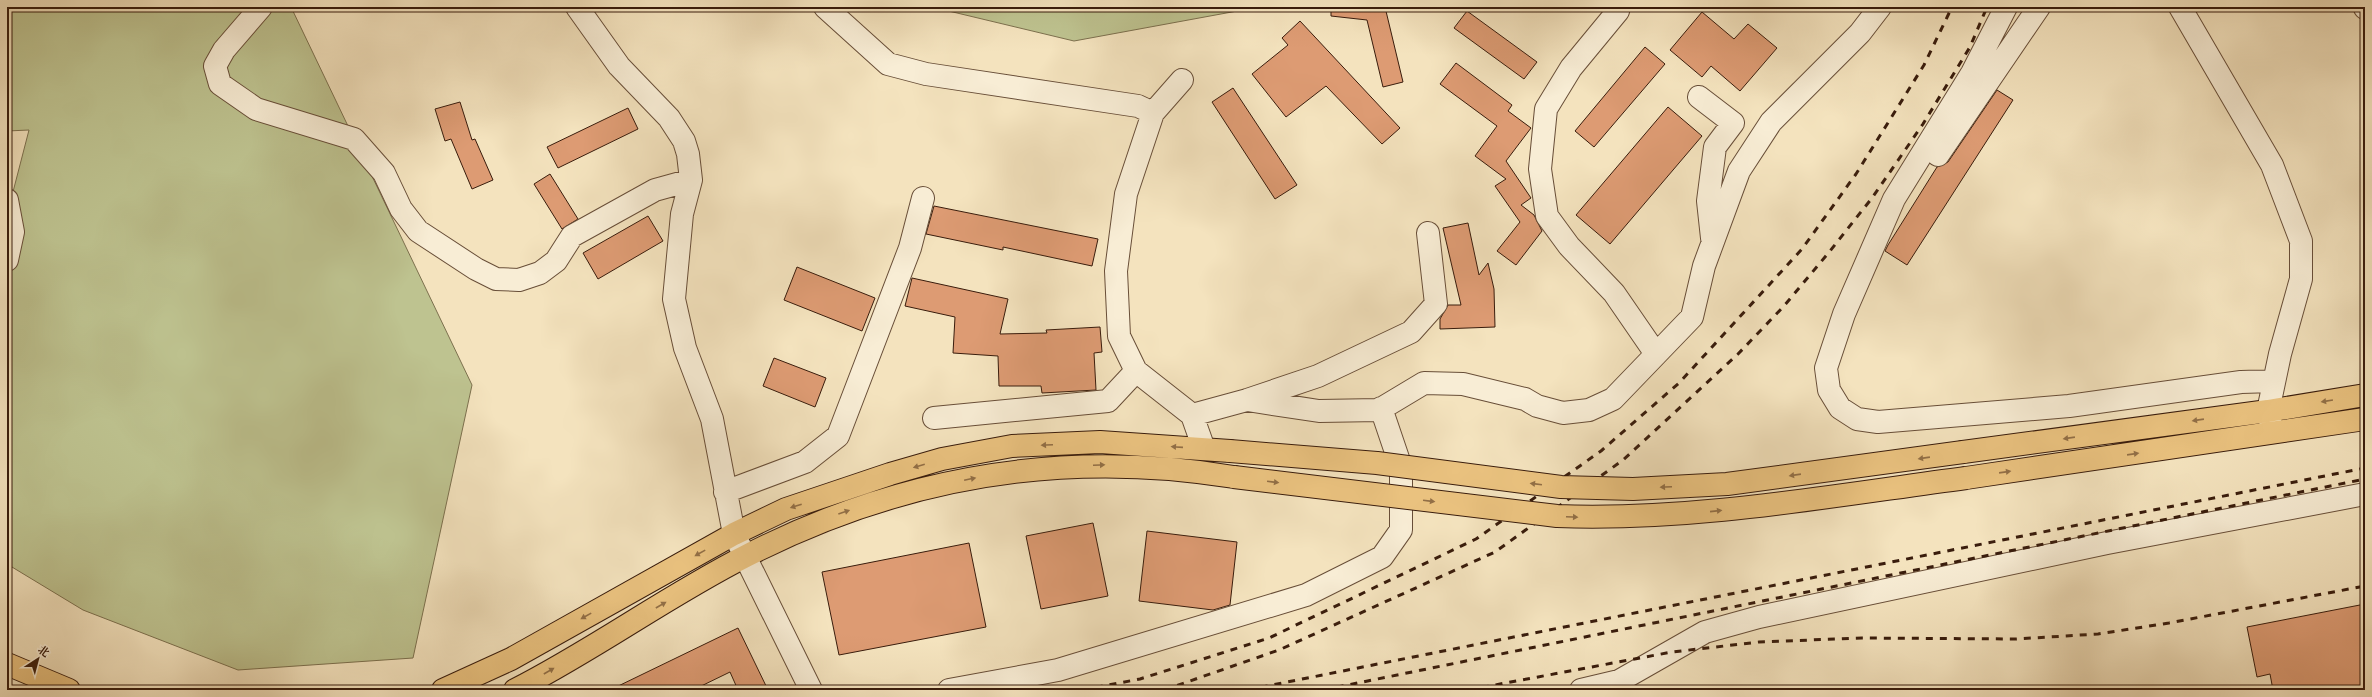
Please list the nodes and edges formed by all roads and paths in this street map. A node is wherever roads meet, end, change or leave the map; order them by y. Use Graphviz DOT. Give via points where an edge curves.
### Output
graph roads {
  1 [pos="261,7"];
  2 [pos="577,7"];
  3 [pos="825,7"];
  4 [pos="1619,7"];
  5 [pos="1880,7"];
  6 [pos="2006,7"];
  7 [pos="2039,7"];
  8 [pos="2180,7"];
  9 [pos="1182,80"];
  10 [pos="1699,96"];
  11 [pos="1153,113"];
  12 [pos="691,180"];
  13 [pos="923,198"];
  14 [pos="7,200"];
  15 [pos="1883,225"];
  16 [pos="1428,233"];
  17 [pos="1713,244"];
  18 [pos="7,260"];
  19 [pos="1656,354"];
  20 [pos="1136,371"];
  21 [pos="2274,381"];
  22 [pos="2365,395"];
  23 [pos="1248,400"];
  24 [pos="1381,408"];
  25 [pos="2268,411"];
  26 [pos="1192,415"];
  27 [pos="934,418"];
  28 [pos="2365,419"];
  29 [pos="2273,433"];
  30 [pos="1204,448"];
  31 [pos="726,492"];
  32 [pos="2365,494"];
  33 [pos="734,534"];
  34 [pos="745,556"];
  35 [pos="7,664"];
  36 [pos="70,690"];
  37 [pos="443,690"];
  38 [pos="515,690"];
  39 [pos="811,690"];
  40 [pos="949,690"];
  41 [pos="1581,690"];
  1 -- 12 [label="street" via="224,50 215,66 220,84 256,109 354,139 384,173 401,209 418,231 486,275 508,280 530,278 556,261 572,236 655,190"];
  2 -- 12 [label="street" via="619,66 678,129 688,154"];
  3 -- 11 [label="street" via="888,64 926,74 1138,106"];
  4 -- 19 [label="street" via="1571,68 1546,109 1540,169 1547,216 1569,246 1614,293"];
  5 -- 17 [label="street" via="1860,33 1771,122 1739,171"];
  6 -- 15 [label="street" via="1972,73 1894,199"];
  7 -- 15 [label="street" via="1912,193"];
  8 -- 21 [label="street" via="2272,165 2301,241 2301,279"];
  9 -- 11 [label="street"];
  10 -- 17 [label="street" via="1733,123 1715,147 1708,202"];
  11 -- 20 [label="street" via="1126,194 1116,271 1119,336"];
  12 -- 31 [label="street" via="682,214 674,299 685,348 712,419"];
  13 -- 31 [label="street" via="910,248 838,436 805,462"];
  14 -- 18 [label="street" via="13,232"];
  15 -- 21 [label="street" via="1844,314 1826,368 1833,400 1857,420 1878,422 2069,406 2241,382"];
  16 -- 23 [label="street" via="1436,304 1411,332 1318,376"];
  17 -- 19 [label="street" via="1704,266 1692,317"];
  19 -- 24 [label="street" via="1621,392 1602,405 1589,410 1562,413 1537,406 1525,399 1463,384 1424,383"];
  20 -- 26 [label="street"];
  20 -- 27 [label="street" via="1108,401"];
  21 -- 25 [label="street"];
  22 -- 25 [label="main road, one-way"];
  23 -- 24 [label="street" via="1319,411"];
  23 -- 26 [label="street"];
  24 -- 40 [label="street" via="1401,467 1401,530 1382,557 1298,598 1058,670"];
  25 -- 29 [label="street"];
  25 -- 30 [label="main road, one-way, bridge" via="1727,484 1633,489 1561,487 1377,464"];
  26 -- 30 [label="street"];
  28 -- 29 [label="main road"];
  34 -- 29 [label="main road, one-way, bridge" via="817,522 895,495 984,476 1065,466 1105,465 1175,469 1557,516 1592,518 1696,514"];
  30 -- 33 [label="main road, one-way" via="1100,442 1012,446 942,459 786,509"];
  31 -- 33 [label="street"];
  32 -- 41 [label="street" via="2107,543 1759,617 1705,632 1619,680"];
  33 -- 34 [label="street"];
  33 -- 37 [label="main road, one-way" via="511,659"];
  38 -- 34 [label="main road, one-way"];
  34 -- 39 [label="street"];
  35 -- 36 [label="main road"];
}
